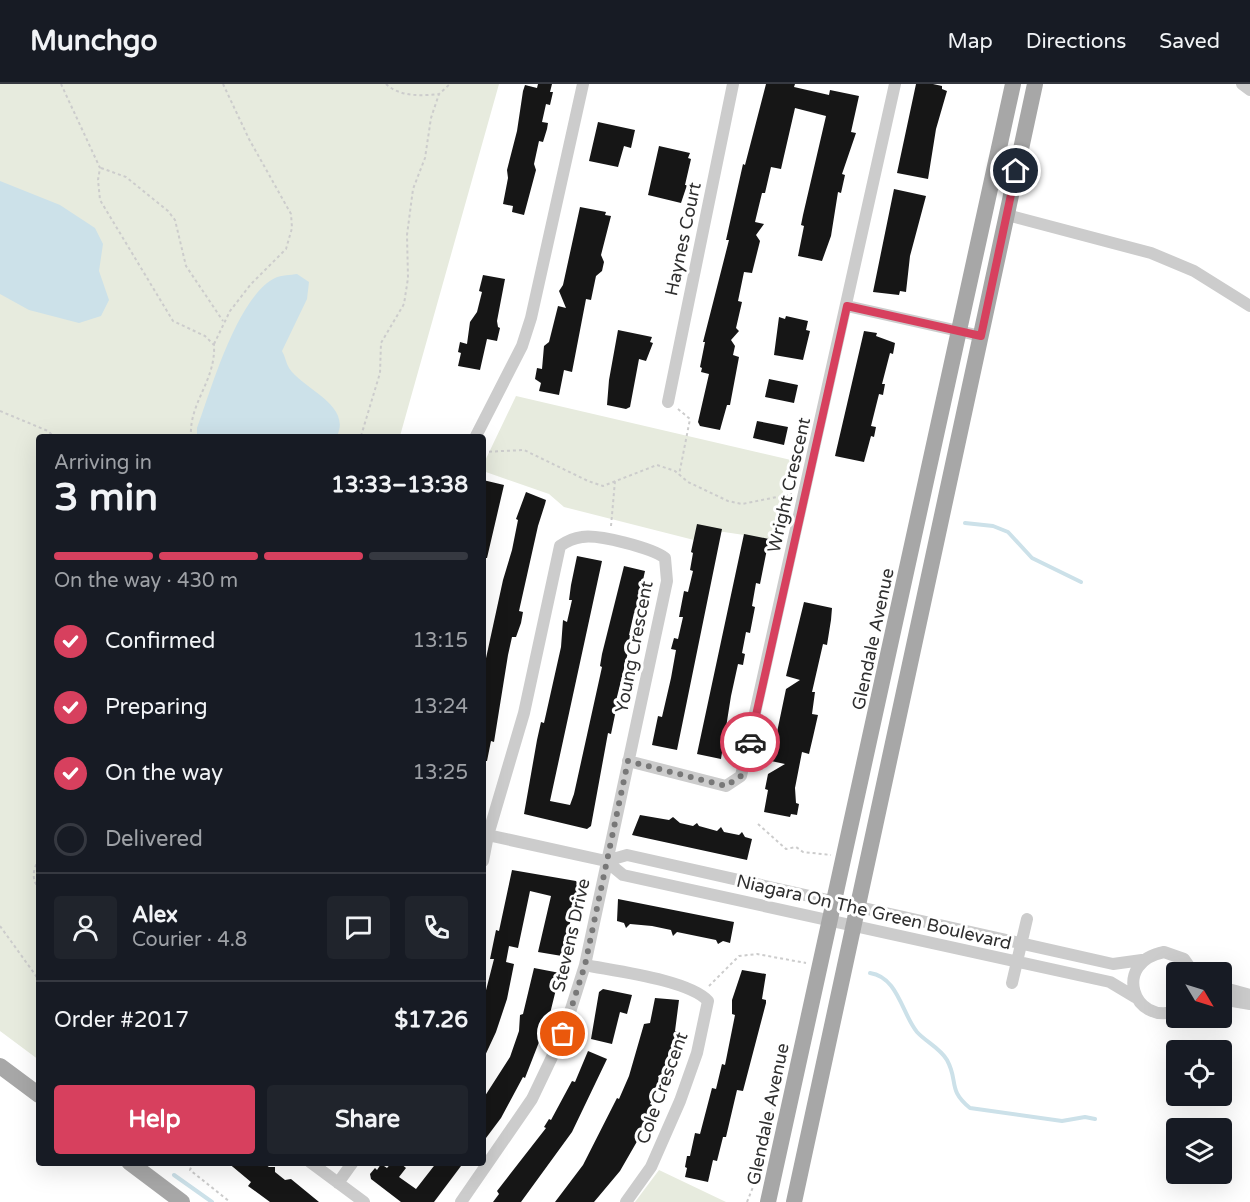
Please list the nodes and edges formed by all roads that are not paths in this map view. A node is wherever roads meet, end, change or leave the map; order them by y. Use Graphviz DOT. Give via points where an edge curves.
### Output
graph roads {
  1 [pos="584,84"];
  2 [pos="733,84"];
  3 [pos="895,84"];
  4 [pos="1013,84"];
  5 [pos="1035,84"];
  6 [pos="1242,84"];
  7 [pos="1250,90"];
  8 [pos="1006,215"];
  9 [pos="847,306"];
  10 [pos="1250,306"];
  11 [pos="960,332"];
  12 [pos="981,336"];
  13 [pos="668,402"];
  14 [pos="477,434"];
  15 [pos="628,761"];
  16 [pos="486,831"];
  17 [pos="486,834"];
  18 [pos="606,861"];
  19 [pos="835,902"];
  20 [pos="858,907"];
  21 [pos="1027,919"];
  22 [pos="830,921"];
  23 [pos="854,927"];
  24 [pos="1021,944"];
  25 [pos="1142,960"];
  26 [pos="1016,962"];
  27 [pos="1186,962"];
  28 [pos="585,965"];
  29 [pos="1012,983"];
  30 [pos="1232,990"];
  31 [pos="1250,995"];
  32 [pos="1135,997"];
  33 [pos="1232,1001"];
  34 [pos="1250,1005"];
  35 [pos="1166,1013"];
  36 [pos="0,1066"];
  37 [pos="36,1093"];
  38 [pos="134,1166"];
  39 [pos="315,1166"];
  40 [pos="350,1166"];
  41 [pos="486,1166"];
  42 [pos="486,1166"];
  43 [pos="338,1183"];
  44 [pos="182,1202"];
  45 [pos="364,1202"];
  46 [pos="461,1202"];
  47 [pos="626,1202"];
  48 [pos="768,1202"];
  49 [pos="794,1202"];
  1 -- 14 [label="street" via="531,318 522,346"];
  2 -- 13 [label="street, Haynes Court"];
  3 -- 9 [label="street, Wright Crescent"];
  4 -- 11 [label="main road, Glendale Avenue"];
  5 -- 8 [label="main road"];
  6 -- 7 [label="street"];
  8 -- 10 [label="street" via="1151,253 1194,271"];
  8 -- 12 [label="main road"];
  9 -- 11 [label="street"];
  9 -- 15 [label="street, Wright Crescent" via="741,776 726,786"];
  11 -- 12 [label="street"];
  11 -- 19 [label="main road, Glendale Avenue"];
  12 -- 20 [label="main road"];
  15 -- 16 [label="street, Young Crescent" via="667,581 665,558 642,546 585,536 570,539 560,546 524,713"];
  15 -- 18 [label="street, Young Crescent"];
  17 -- 18 [label="street, Niagara On The Green Boulevard"];
  18 -- 19 [label="street, Niagara On The Green Boulevard" via="627,855"];
  18 -- 22 [label="street, Niagara On The Green Boulevard" via="623,875"];
  18 -- 28 [label="street, Stevens Drive"];
  19 -- 20 [label="street, Niagara On The Green Boulevard"];
  19 -- 22 [label="main road, Glendale Avenue"];
  20 -- 23 [label="main road"];
  20 -- 24 [label="street, Niagara On The Green Boulevard"];
  21 -- 24 [label="street"];
  22 -- 23 [label="street, Niagara On The Green Boulevard"];
  22 -- 48 [label="main road, Glendale Avenue"];
  23 -- 26 [label="street, Niagara On The Green Boulevard"];
  23 -- 49 [label="main road"];
  24 -- 25 [label="street, Niagara On The Green Boulevard" via="1113,964"];
  24 -- 26 [label="street"];
  25 -- 27 [label="street, Niagara On The Green Boulevard" via="1164,952"];
  25 -- 32 [label="street" via="1133,977"];
  26 -- 29 [label="street"];
  26 -- 32 [label="street, Niagara On The Green Boulevard" via="1110,982"];
  28 -- 41 [label="street, Stevens Drive" via="563,1034 532,1099"];
  28 -- 47 [label="street, Cole Crescent" via="684,986 701,993 708,1001 697,1053 651,1167"];
  30 -- 31 [label="street"];
  32 -- 35 [label="street, Niagara On The Green Boulevard" via="1152,1011"];
  33 -- 34 [label="street"];
  36 -- 37 [label="main road"];
  38 -- 44 [label="main road"];
  39 -- 43 [label="street"];
  40 -- 43 [label="street"];
  42 -- 46 [label="street, Stevens Drive"];
  43 -- 45 [label="street"];
}
